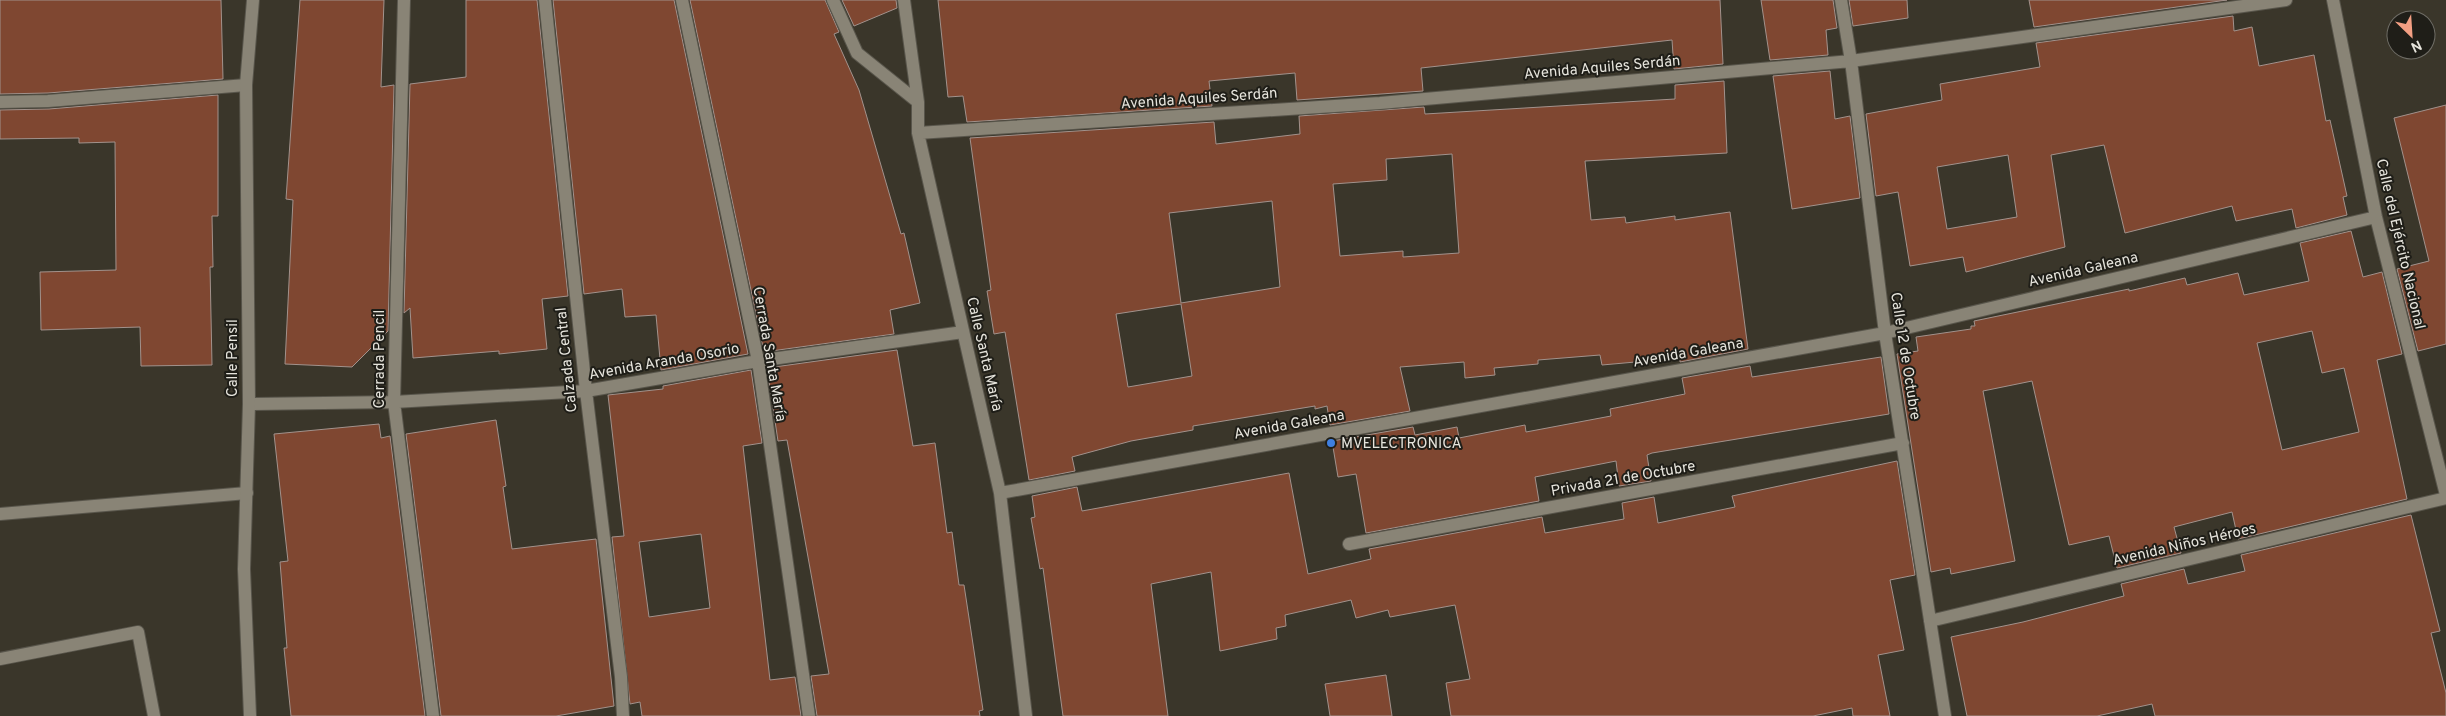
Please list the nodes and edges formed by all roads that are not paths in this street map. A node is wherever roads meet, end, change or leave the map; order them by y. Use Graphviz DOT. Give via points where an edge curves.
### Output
graph roads {
  1 [pos="253,0"];
  2 [pos="404,0"];
  3 [pos="545,0"];
  4 [pos="682,0"];
  5 [pos="833,0"];
  6 [pos="904,0"];
  7 [pos="1841,0"];
  8 [pos="2286,0"];
  9 [pos="2332,0"];
  10 [pos="1851,61"];
  11 [pos="246,85"];
  12 [pos="0,102"];
  13 [pos="918,102"];
  14 [pos="918,132"];
  15 [pos="2376,217"];
  16 [pos="963,332"];
  17 [pos="1885,333"];
  18 [pos="758,362"];
  19 [pos="586,391"];
  20 [pos="394,402"];
  21 [pos="248,404"];
  22 [pos="1903,443"];
  23 [pos="247,493"];
  24 [pos="1000,493"];
  25 [pos="2446,496"];
  26 [pos="0,514"];
  27 [pos="1349,544"];
  28 [pos="1930,621"];
  29 [pos="0,659"];
  30 [pos="154,716"];
  31 [pos="250,716"];
  32 [pos="432,716"];
  33 [pos="623,716"];
  34 [pos="809,716"];
  35 [pos="1026,716"];
  36 [pos="1945,716"];
  1 -- 11 [label="street, Calle Pensil"];
  2 -- 20 [label="street, Cerrada Pencil"];
  3 -- 19 [label="street, Calzada Central"];
  4 -- 18 [label="street, Cerrada Santa María"];
  5 -- 13 [label="street" via="857,53"];
  6 -- 13 [label="street, Calle Santa María"];
  7 -- 10 [label="street, Calle 12 de Octubre"];
  8 -- 10 [label="street, Avenida Aquiles Serdán"];
  9 -- 15 [label="street, Calle del Ejército Nacional"];
  10 -- 14 [label="street, Avenida Aquiles Serdán" via="1380,103"];
  10 -- 17 [label="street, Calle 12 de Octubre"];
  11 -- 12 [label="street"];
  11 -- 21 [label="street, Calle Pensil"];
  13 -- 14 [label="street, Calle Santa María"];
  14 -- 16 [label="street, Calle Santa María"];
  15 -- 17 [label="street, Avenida Galeana"];
  15 -- 25 [label="street, Calle del Ejército Nacional"];
  16 -- 18 [label="street, Avenida Aranda Osorio"];
  16 -- 24 [label="street, Calle Santa María"];
  17 -- 22 [label="street, Calle 12 de Octubre"];
  17 -- 24 [label="street, Avenida Galeana"];
  18 -- 19 [label="street, Avenida Aranda Osorio"];
  18 -- 34 [label="street, Cerrada Santa María"];
  19 -- 20 [label="street, Avenida Aranda Osorio"];
  19 -- 33 [label="street, Calzada Central"];
  20 -- 21 [label="street, Avenida Aranda Osorio"];
  20 -- 32 [label="street, Cerrada Pencil"];
  21 -- 23 [label="street, Calle Pensil"];
  22 -- 27 [label="street, Privada 21 de Octubre"];
  22 -- 28 [label="street, Calle 12 de Octubre"];
  23 -- 26 [label="street"];
  23 -- 31 [label="street, Calle Pensil" via="244,569"];
  24 -- 35 [label="street, Calle Santa María"];
  25 -- 28 [label="street, Avenida Niños Héroes"];
  28 -- 36 [label="street, Calle 12 de Octubre"];
  29 -- 30 [label="street" via="138,632"];
}
